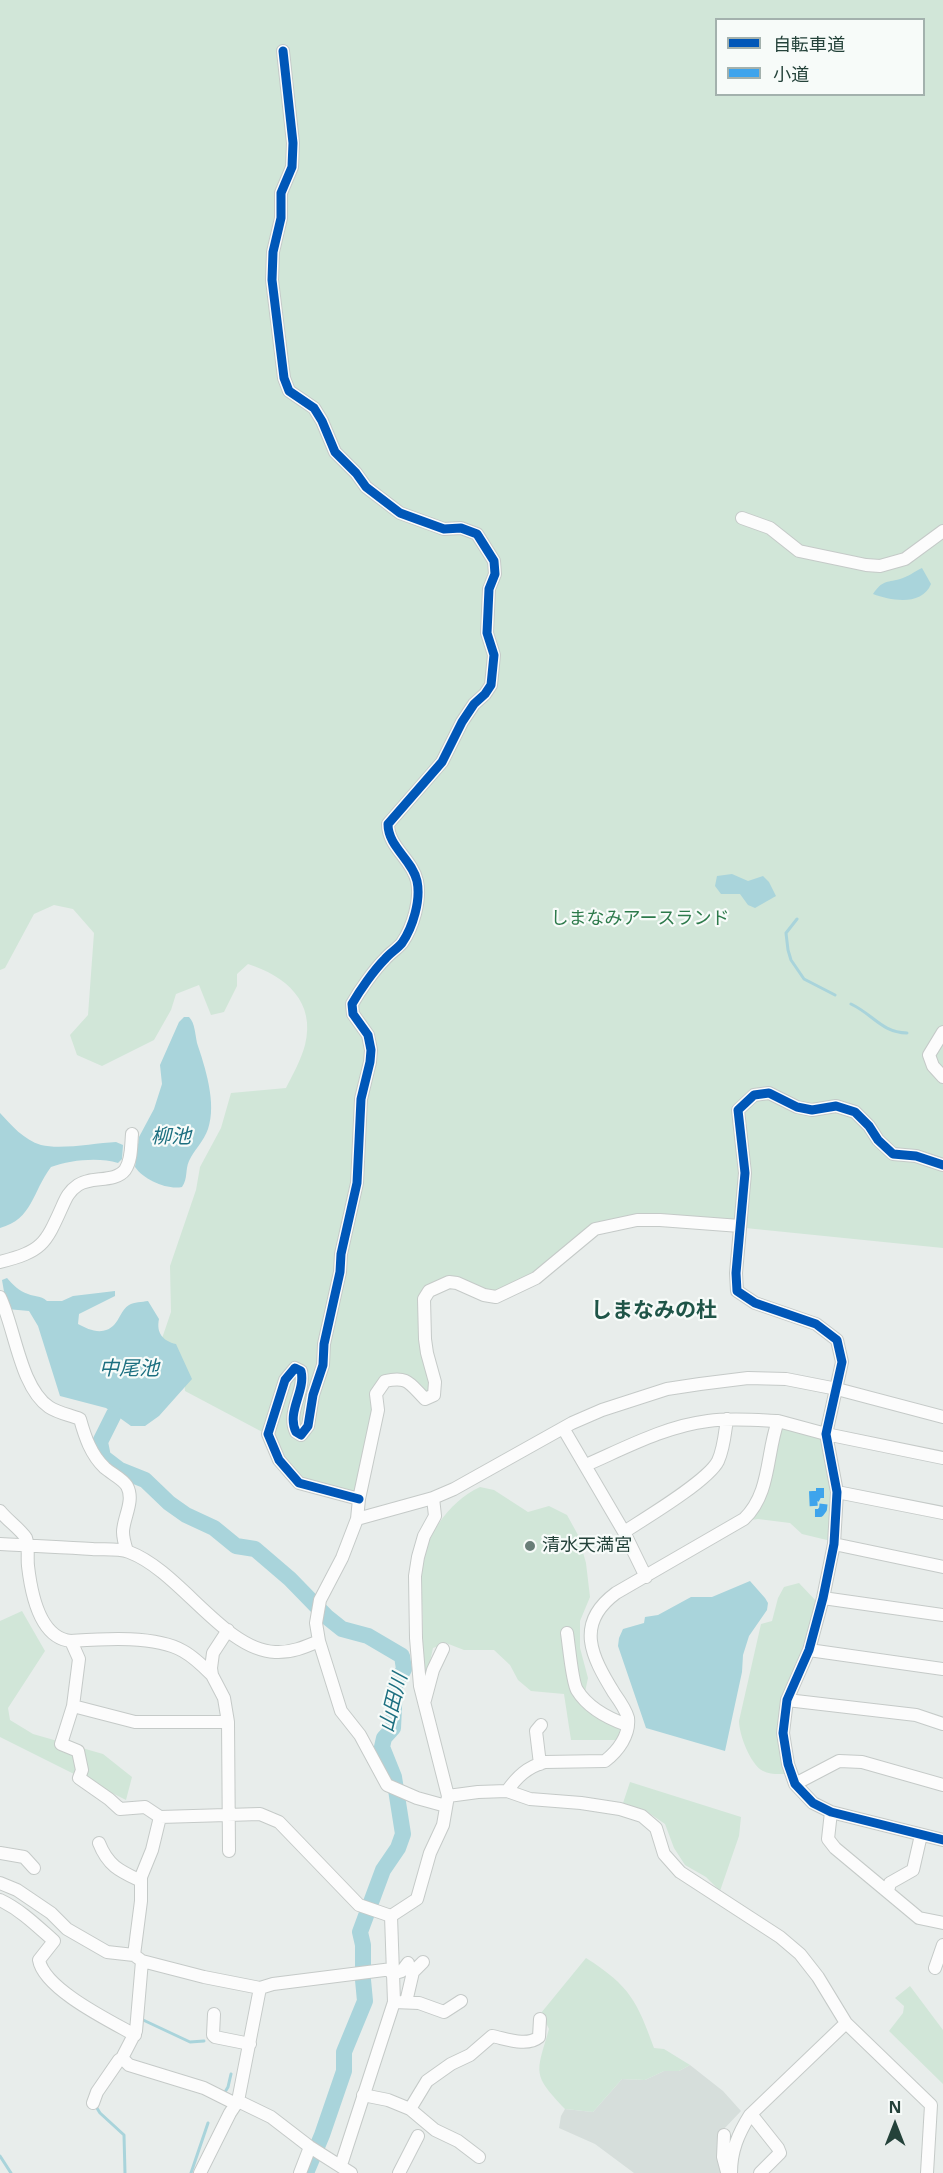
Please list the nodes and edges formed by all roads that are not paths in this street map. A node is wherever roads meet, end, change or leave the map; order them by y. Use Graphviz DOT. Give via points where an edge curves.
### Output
graph roads {
  1 [pos="283,51"];
  2 [pos="742,518"];
  3 [pos="943,531"];
  4 [pos="943,1032"];
  5 [pos="943,1077"];
  6 [pos="132,1134"];
  7 [pos="943,1165"];
  8 [pos="740,1226"];
  9 [pos="0,1262"];
  10 [pos="0,1297"];
  11 [pos="837,1389"];
  12 [pos="943,1417"];
  13 [pos="727,1419"];
  14 [pos="778,1421"];
  15 [pos="563,1428"];
  16 [pos="826,1434"];
  17 [pos="943,1458"];
  18 [pos="586,1465"];
  19 [pos="837,1492"];
  20 [pos="433,1498"];
  21 [pos="359,1499"];
  22 [pos="0,1511"];
  23 [pos="943,1514"];
  24 [pos="357,1519"];
  25 [pos="624,1532"];
  26 [pos="0,1544"];
  27 [pos="834,1544"];
  28 [pos="27,1546"];
  29 [pos="126,1551"];
  30 [pos="943,1567"];
  31 [pos="646,1576"];
  32 [pos="823,1598"];
  33 [pos="943,1615"];
  34 [pos="228,1630"];
  35 [pos="567,1633"];
  36 [pos="71,1641"];
  37 [pos="319,1641"];
  38 [pos="443,1649"];
  39 [pos="809,1650"];
  40 [pos="943,1669"];
  41 [pos="212,1675"];
  42 [pos="425,1700"];
  43 [pos="787,1700"];
  44 [pos="73,1706"];
  45 [pos="228,1722"];
  46 [pos="943,1724"];
  47 [pos="541,1725"];
  48 [pos="627,1725"];
  49 [pos="540,1764"];
  50 [pos="795,1784"];
  51 [pos="943,1785"];
  52 [pos="507,1791"];
  53 [pos="447,1801"];
  54 [pos="831,1812"];
  55 [pos="229,1816"];
  56 [pos="159,1817"];
  57 [pos="921,1835"];
  58 [pos="943,1840"];
  59 [pos="99,1843"];
  60 [pos="229,1851"];
  61 [pos="0,1853"];
  62 [pos="34,1868"];
  63 [pos="141,1881"];
  64 [pos="0,1883"];
  65 [pos="888,1892"];
  66 [pos="0,1900"];
  67 [pos="391,1916"];
  68 [pos="943,1923"];
  69 [pos="99,1938"];
  70 [pos="943,1946"];
  71 [pos="116,1953"];
  72 [pos="138,1958"];
  73 [pos="423,1962"];
  74 [pos="408,1963"];
  75 [pos="935,1968"];
  76 [pos="392,1971"];
  77 [pos="260,1988"];
  78 [pos="461,2001"];
  79 [pos="400,2002"];
  80 [pos="214,2014"];
  81 [pos="540,2019"];
  82 [pos="846,2023"];
  83 [pos="135,2035"];
  84 [pos="250,2044"];
  85 [pos="122,2058"];
  86 [pos="363,2095"];
  87 [pos="237,2102"];
  88 [pos="93,2103"];
  89 [pos="410,2109"];
  90 [pos="751,2114"];
  91 [pos="724,2135"];
  92 [pos="418,2136"];
  93 [pos="310,2147"];
  94 [pos="479,2157"];
  95 [pos="346,2169"];
  96 [pos="200,2173"];
  97 [pos="300,2173"];
  98 [pos="399,2173"];
  99 [pos="729,2173"];
  100 [pos="760,2173"];
  101 [pos="927,2173"];
  1 -- 21 [label="street" via="292,167 281,193 272,280 289,391 314,408 335,452 366,487 400,513 444,529 461,528 477,534 494,561 495,574 489,590 488,633 494,655 491,685 462,722 442,762 388,824 393,843 417,880 415,912 401,943 352,1004 353,1014 368,1035 370,1062 361,1099 357,1184 308,1426 302,1435 292,1424 302,1378 295,1368 285,1380 268,1434 279,1460 299,1483"];
  2 -- 3 [label="street" via="770,528 799,551 880,566 905,559"];
  4 -- 5 [label="street" via="930,1055 933,1066"];
  6 -- 9 [label="street" via="129,1164 123,1173 80,1183 70,1191 46,1241 37,1249"];
  7 -- 8 [label="street" via="893,1154 855,1112 836,1106 812,1110 770,1093 754,1095 738,1110 745,1173"];
  8 -- 11 [label="street" via="737,1291 755,1303 816,1324 837,1340 842,1362"];
  8 -- 21 [label="street" via="660,1220 627,1222 595,1229 536,1278 496,1297 449,1282 429,1291 424,1299 425,1339 435,1382 434,1395 424,1398 410,1382 399,1378 385,1381 376,1394 378,1410"];
  10 -- 29 [label="street" via="40,1400 51,1409 80,1419 96,1457 127,1486 130,1498 123,1532"];
  11 -- 12 [label="street"];
  11 -- 15 [label="street" via="770,1378 700,1383 625,1401"];
  11 -- 16 [label="street"];
  13 -- 14 [label="street"];
  13 -- 18 [label="street" via="656,1435"];
  13 -- 25 [label="street" via="718,1461 711,1470 662,1509"];
  14 -- 16 [label="street"];
  14 -- 31 [label="street" via="765,1481 752,1511"];
  15 -- 18 [label="street"];
  15 -- 20 [label="street"];
  16 -- 17 [label="street"];
  16 -- 19 [label="street"];
  18 -- 25 [label="street"];
  19 -- 23 [label="street"];
  19 -- 27 [label="street"];
  20 -- 24 [label="street"];
  20 -- 42 [label="street" via="435,1516 424,1536 415,1576 418,1664"];
  21 -- 24 [label="street"];
  22 -- 28 [label="street" via="26,1539"];
  24 -- 37 [label="street" via="320,1600 316,1623"];
  25 -- 31 [label="street"];
  26 -- 28 [label="street"];
  27 -- 30 [label="street"];
  27 -- 32 [label="street"];
  28 -- 29 [label="street"];
  28 -- 36 [label="street" via="35,1603 47,1627 63,1640"];
  29 -- 34 [label="street" via="171,1578"];
  31 -- 48 [label="street" via="608,1599 592,1623 590,1640 595,1659 624,1709"];
  32 -- 33 [label="street"];
  32 -- 39 [label="street"];
  34 -- 37 [label="street" via="252,1647 274,1652 297,1650"];
  34 -- 41 [label="street" via="213,1653"];
  35 -- 48 [label="street" via="575,1688 606,1718"];
  36 -- 41 [label="street" via="172,1646"];
  36 -- 44 [label="street" via="79,1659"];
  37 -- 53 [label="street" via="340,1711 360,1735 387,1785 417,1798"];
  38 -- 42 [label="street"];
  39 -- 40 [label="street"];
  39 -- 43 [label="street"];
  41 -- 45 [label="street" via="224,1698"];
  42 -- 53 [label="street"];
  43 -- 46 [label="street" via="916,1715"];
  43 -- 50 [label="street" via="783,1733"];
  44 -- 45 [label="street" via="135,1722"];
  44 -- 56 [label="street" via="61,1744 78,1751 82,1770 79,1778 120,1809 145,1807"];
  45 -- 55 [label="street"];
  47 -- 49 [label="street" via="536,1731"];
  48 -- 49 [label="street" via="623,1741 605,1761"];
  49 -- 52 [label="street" via="526,1770"];
  50 -- 51 [label="street" via="839,1761 862,1762"];
  50 -- 54 [label="street" via="813,1803"];
  52 -- 53 [label="street" via="478,1792"];
  52 -- 82 [label="street" via="530,1799 581,1803 642,1816 656,1828 664,1854 680,1872 801,1954"];
  53 -- 67 [label="street" via="443,1825 427,1860 417,1899"];
  54 -- 57 [label="street"];
  54 -- 65 [label="street" via="828,1839"];
  55 -- 56 [label="street"];
  55 -- 60 [label="street"];
  55 -- 67 [label="street" via="260,1814 279,1822 359,1905"];
  56 -- 63 [label="street"];
  57 -- 58 [label="street"];
  57 -- 65 [label="street" via="913,1870 890,1883"];
  59 -- 63 [label="street" via="105,1857 119,1871"];
  61 -- 62 [label="street" via="24,1857"];
  63 -- 72 [label="street"];
  64 -- 71 [label="street" via="51,1912 67,1929 107,1952"];
  65 -- 68 [label="street" via="919,1918"];
  66 -- 83 [label="street" via="54,1941 39,1960 40,1969 73,1998"];
  67 -- 76 [label="street"];
  69 -- 71 [label="street"];
  70 -- 75 [label="street"];
  71 -- 72 [label="street"];
  72 -- 77 [label="street"];
  72 -- 83 [label="street"];
  73 -- 79 [label="street" via="412,1972"];
  74 -- 76 [label="street" via="402,1971"];
  76 -- 77 [label="street"];
  76 -- 79 [label="street"];
  77 -- 84 [label="street"];
  78 -- 79 [label="street" via="444,2012 419,2003"];
  79 -- 86 [label="street"];
  80 -- 84 [label="street" via="215,2037"];
  81 -- 89 [label="street" via="539,2037 535,2041 492,2036 470,2055 427,2081"];
  82 -- 90 [label="street"];
  82 -- 101 [label="street" via="931,2105"];
  83 -- 85 [label="street"];
  84 -- 87 [label="street"];
  85 -- 87 [label="street" via="129,2065"];
  85 -- 88 [label="street"];
  86 -- 89 [label="street"];
  86 -- 95 [label="street"];
  87 -- 93 [label="street" via="271,2117"];
  87 -- 96 [label="street"];
  89 -- 94 [label="street"];
  90 -- 99 [label="street" via="739,2133"];
  90 -- 100 [label="street" via="780,2153"];
  91 -- 99 [label="street" via="723,2157"];
  92 -- 98 [label="street"];
  93 -- 95 [label="street"];
  93 -- 97 [label="street"];
}
